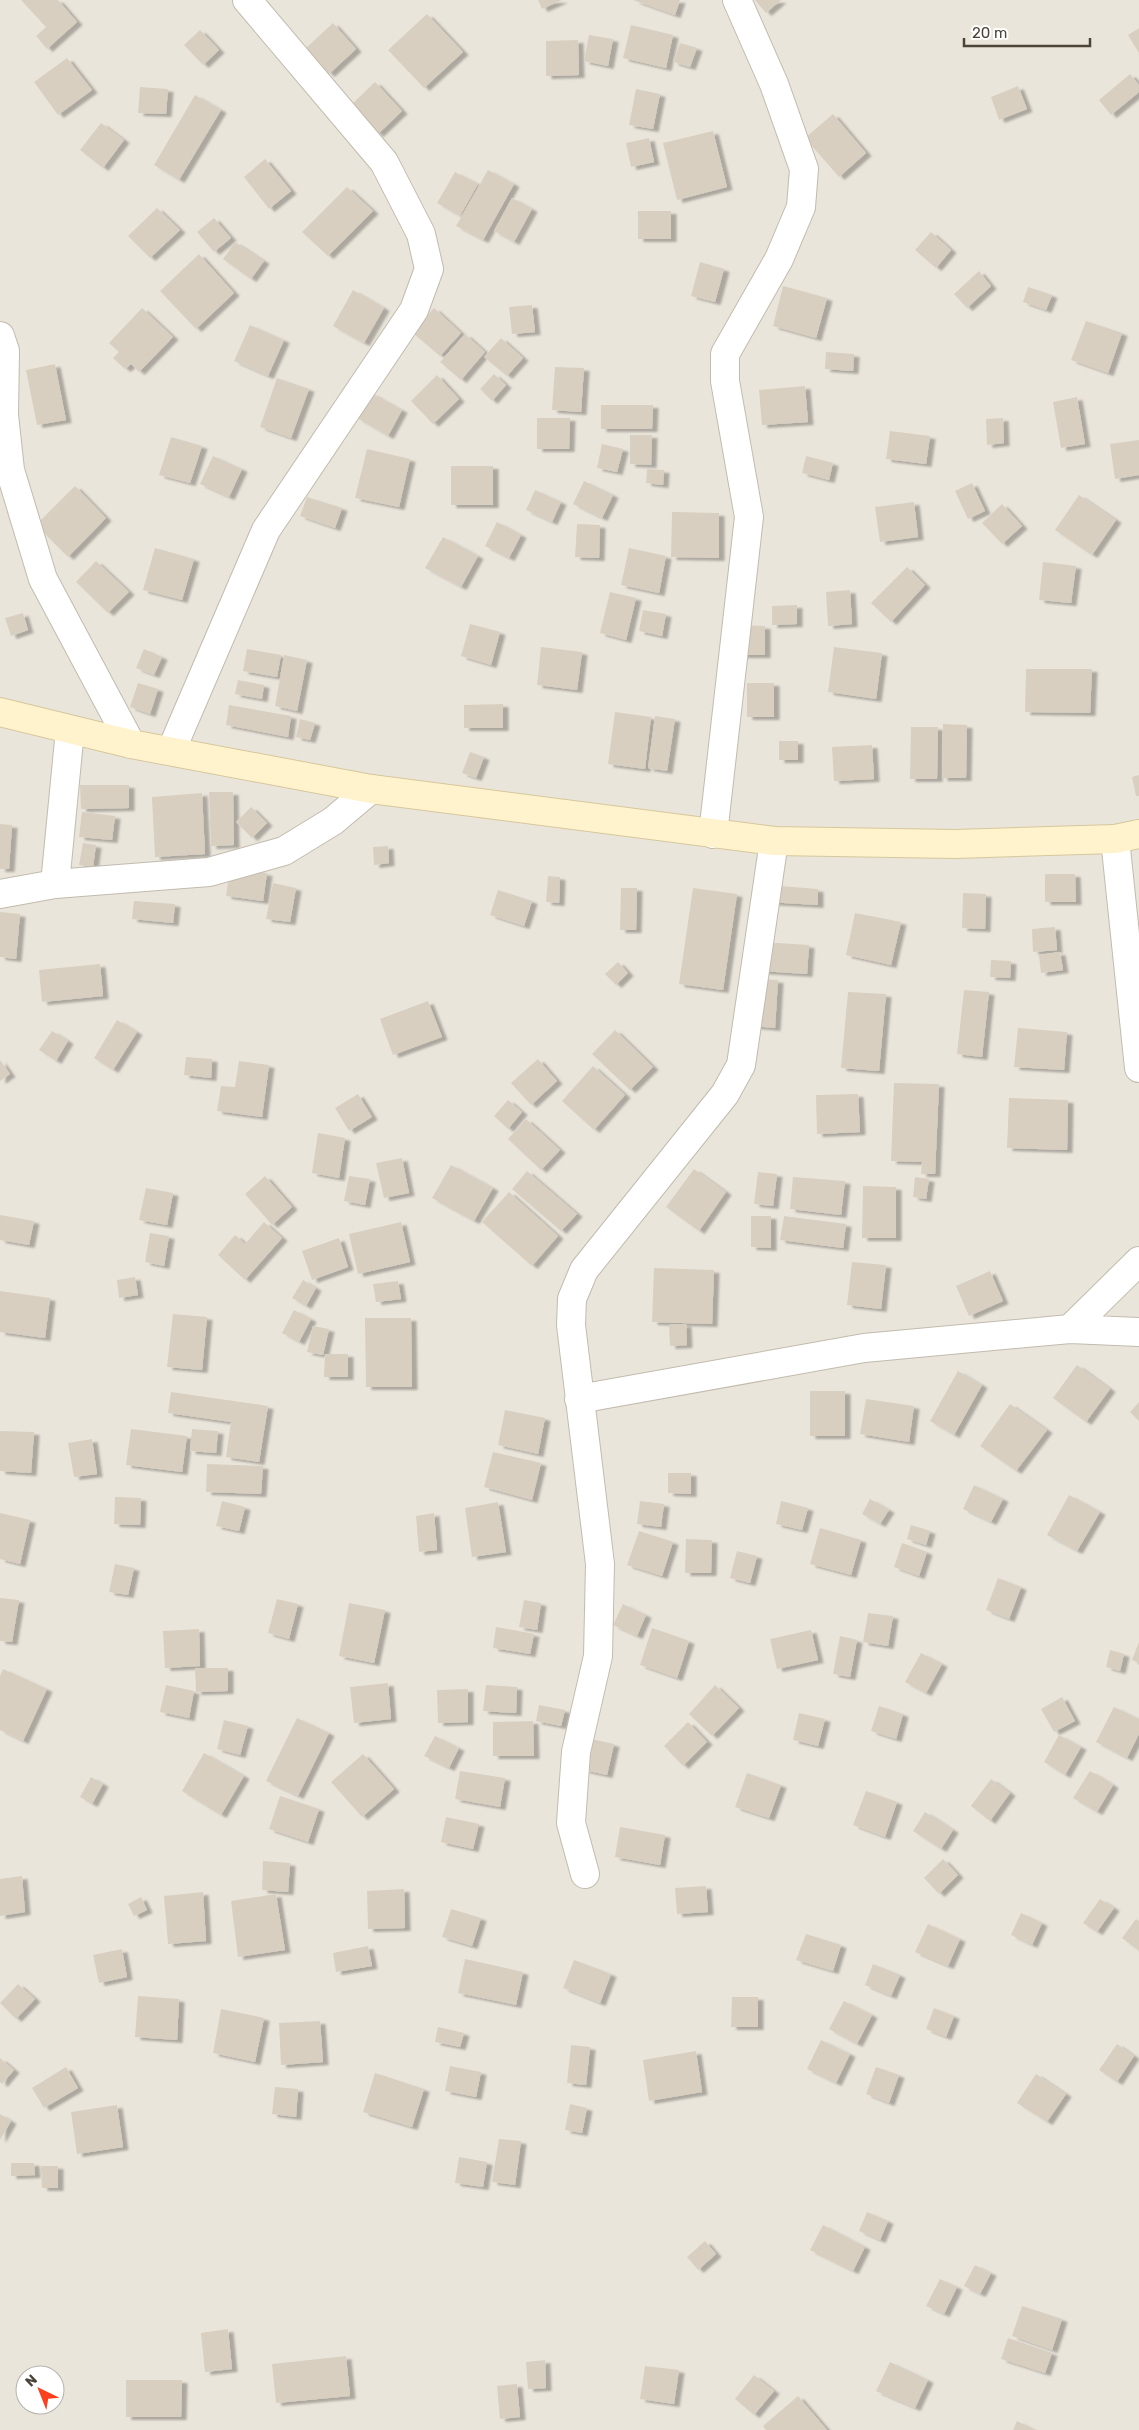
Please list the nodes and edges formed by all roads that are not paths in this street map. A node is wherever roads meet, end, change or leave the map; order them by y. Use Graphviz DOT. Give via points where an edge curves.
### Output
graph roads {
  1 [pos="247,0"];
  2 [pos="737,0"];
  3 [pos="0,336"];
  4 [pos="0,712"];
  5 [pos="70,730"];
  6 [pos="131,744"];
  7 [pos="171,751"];
  8 [pos="371,789"];
  9 [pos="712,834"];
  10 [pos="1127,836"];
  11 [pos="774,841"];
  12 [pos="55,884"];
  13 [pos="0,894"];
  14 [pos="1139,1068"];
  15 [pos="1139,1261"];
  16 [pos="1070,1329"];
  17 [pos="1139,1332"];
  18 [pos="579,1399"];
  19 [pos="584,1874"];
  1 -- 7 [label="street" via="384,162 421,234 429,269 414,310 266,530"];
  2 -- 9 [label="street" via="774,84 804,169 801,207 779,258 725,354 724,381 749,517"];
  3 -- 6 [label="street" via="6,351 4,414 10,470 43,578"];
  4 -- 5 [label="street"];
  5 -- 6 [label="street"];
  5 -- 12 [label="street"];
  6 -- 7 [label="street"];
  7 -- 8 [label="street"];
  8 -- 9 [label="street"];
  8 -- 12 [label="street" via="333,822 284,851 209,872"];
  9 -- 11 [label="street"];
  10 -- 11 [label="street" via="955,844"];
  10 -- 14 [label="street"];
  11 -- 18 [label="street" via="741,1065 725,1094 584,1270 572,1299 570,1325"];
  12 -- 13 [label="street"];
  15 -- 16 [label="street"];
  16 -- 17 [label="street"];
  16 -- 18 [label="street" via="864,1348"];
  18 -- 19 [label="street" via="600,1564 598,1656 576,1752 571,1823"];
}
